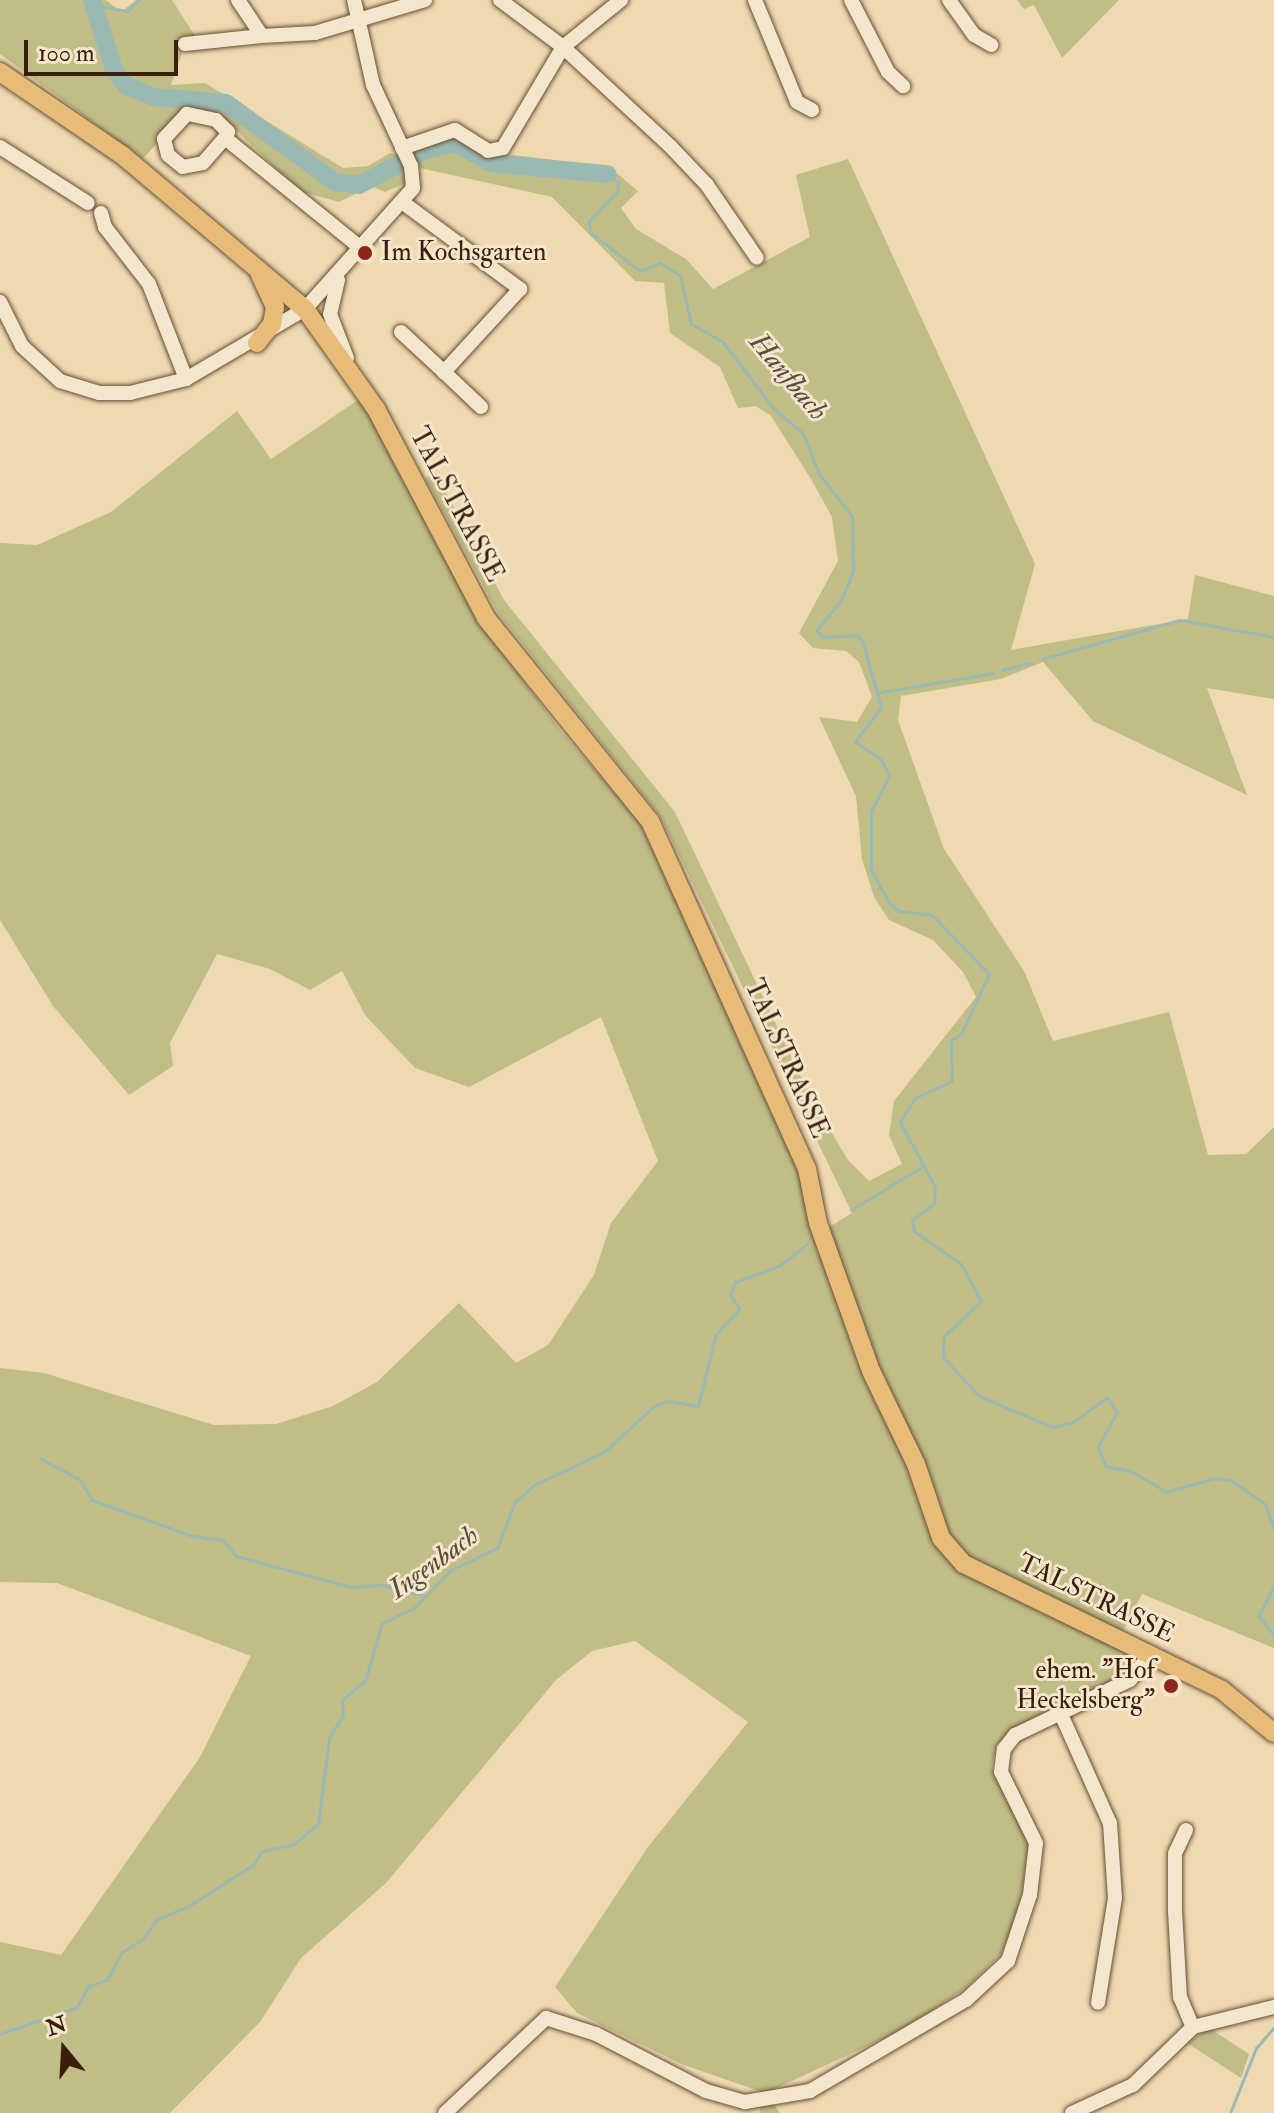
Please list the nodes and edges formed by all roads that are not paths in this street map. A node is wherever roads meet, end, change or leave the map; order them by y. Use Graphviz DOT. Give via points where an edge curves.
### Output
graph roads {
  1 [pos="238,0"];
  2 [pos="354,0"];
  3 [pos="425,0"];
  4 [pos="500,0"];
  5 [pos="621,0"];
  6 [pos="755,0"];
  7 [pos="851,0"];
  8 [pos="949,0"];
  9 [pos="357,24"];
  10 [pos="262,36"];
  11 [pos="185,44"];
  12 [pos="991,45"];
  13 [pos="563,47"];
  14 [pos="0,72"];
  15 [pos="903,86"];
  16 [pos="812,110"];
  17 [pos="225,138"];
  18 [pos="0,147"];
  19 [pos="406,156"];
  20 [pos="402,202"];
  21 [pos="88,203"];
  22 [pos="101,213"];
  23 [pos="362,249"];
  24 [pos="757,258"];
  25 [pos="252,263"];
  26 [pos="341,272"];
  27 [pos="0,302"];
  28 [pos="305,309"];
  29 [pos="401,332"];
  30 [pos="257,343"];
  31 [pos="444,372"];
  32 [pos="354,373"];
  33 [pos="186,379"];
  34 [pos="481,407"];
  35 [pos="1148,1657"];
  36 [pos="1060,1712"];
  37 [pos="1274,1733"];
  38 [pos="1186,1830"];
  39 [pos="1098,2003"];
  40 [pos="1274,2007"];
  41 [pos="1193,2027"];
  42 [pos="445,2113"];
  43 [pos="1072,2113"];
  1 -- 10 [label="street"];
  2 -- 9 [label="street"];
  3 -- 9 [label="street"];
  4 -- 13 [label="street"];
  5 -- 13 [label="street"];
  6 -- 16 [label="street" via="797,102"];
  7 -- 15 [label="street" via="888,72"];
  8 -- 12 [label="street" via="974,35"];
  9 -- 10 [label="street"];
  9 -- 19 [label="street" via="373,85"];
  10 -- 11 [label="street"];
  13 -- 19 [label="street" via="503,148 488,151 455,130"];
  13 -- 24 [label="street" via="707,185"];
  14 -- 25 [label="main road, TALSTRASSE" via="122,155"];
  17 -- 17 [label="street" via="203,163 183,167 168,155 164,139 187,114 216,120 228,132"];
  17 -- 23 [label="street"];
  18 -- 21 [label="street"];
  19 -- 20 [label="street" via="413,188"];
  20 -- 23 [label="street"];
  20 -- 31 [label="street" via="520,289"];
  22 -- 33 [label="street" via="105,227 149,284"];
  23 -- 26 [label="street"];
  25 -- 28 [label="main road, TALSTRASSE"];
  25 -- 30 [label="main road" via="275,307 272,324"];
  26 -- 28 [label="street"];
  26 -- 32 [label="street" via="330,314"];
  27 -- 33 [label="street" via="22,346 60,381 99,393 130,393"];
  28 -- 30 [label="street"];
  28 -- 32 [label="main road, TALSTRASSE"];
  29 -- 31 [label="street"];
  30 -- 33 [label="street"];
  31 -- 34 [label="street"];
  32 -- 35 [label="main road, TALSTRASSE" via="486,618 650,821 807,1169 818,1223 871,1371 916,1464 941,1538 964,1564"];
  35 -- 36 [label="street" via="1130,1680"];
  35 -- 37 [label="main road, TALSTRASSE" via="1222,1690"];
  36 -- 39 [label="street" via="1110,1823 1115,1898"];
  36 -- 42 [label="street" via="1015,1735 1000,1759 1036,1843 1030,1895 1008,1961 966,2000 817,2088 788,2098 745,2102 706,2091 596,2034 546,2018"];
  38 -- 41 [label="street" via="1175,1854 1175,1911 1180,1997"];
  40 -- 41 [label="street"];
  41 -- 43 [label="street" via="1133,2085"];
}
